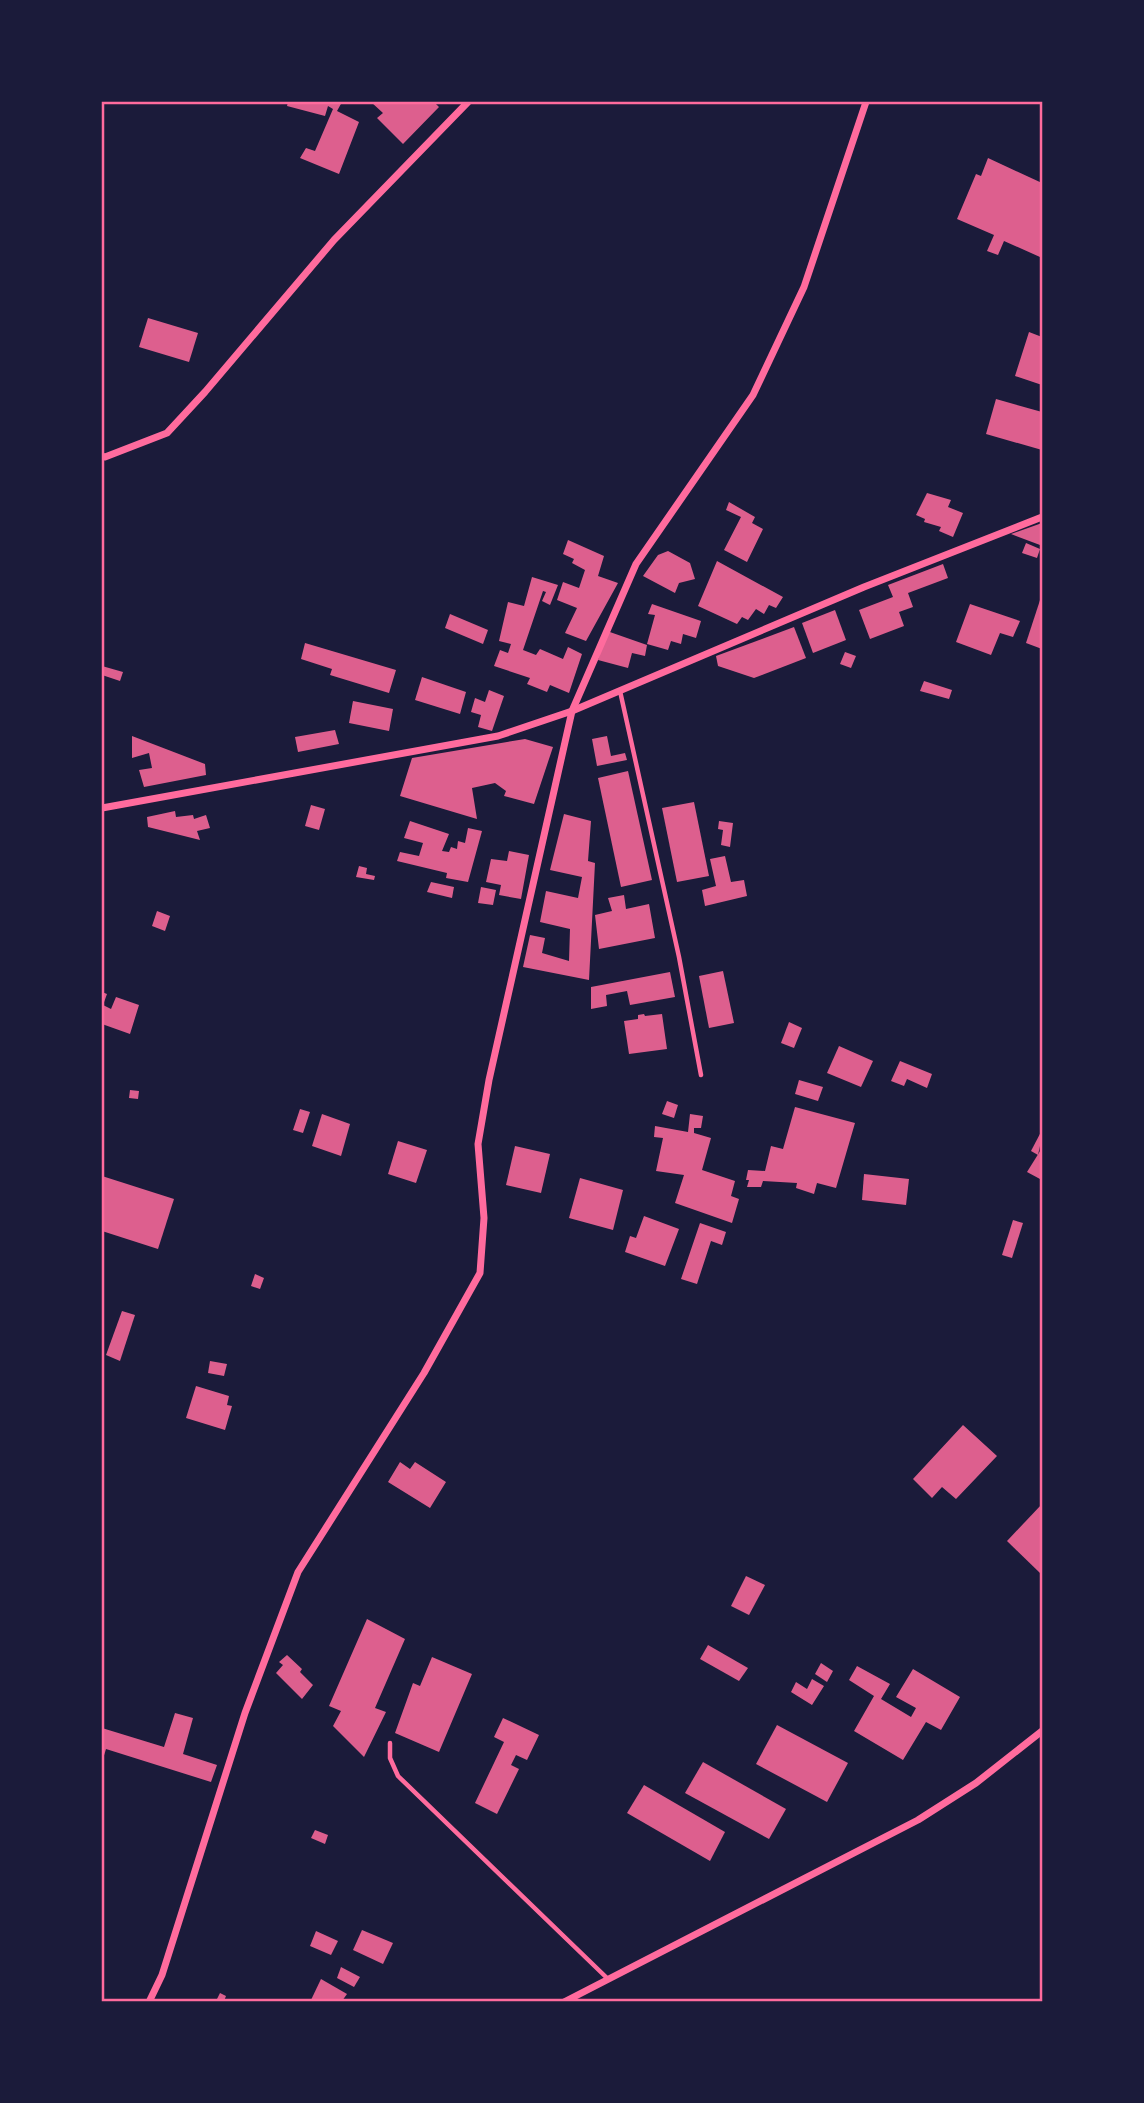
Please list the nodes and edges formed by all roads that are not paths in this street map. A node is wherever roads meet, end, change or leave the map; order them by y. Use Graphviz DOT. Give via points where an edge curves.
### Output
graph roads {
  1 [pos="468,102"];
  2 [pos="866,102"];
  3 [pos="102,456"];
  4 [pos="1042,517"];
  5 [pos="620,690"];
  6 [pos="572,711"];
  7 [pos="102,808"];
  8 [pos="701,1075"];
  9 [pos="1042,1731"];
  10 [pos="390,1743"];
  11 [pos="608,1979"];
  12 [pos="149,2001"];
  13 [pos="564,2001"];
  1 -- 3 [label="street" via="334,240 167,433"];
  2 -- 6 [label="street" via="804,287 753,395 636,564"];
  4 -- 5 [label="street" via="864,586"];
  5 -- 6 [label="street"];
  5 -- 8 [label="lane"];
  6 -- 7 [label="street" via="498,736"];
  6 -- 12 [label="street" via="478,1144 484,1217 480,1273 424,1373 298,1572 245,1713 162,1975"];
  9 -- 11 [label="street" via="918,1821"];
  10 -- 11 [label="lane" via="390,1758 398,1776"];
  11 -- 13 [label="street"];
}
